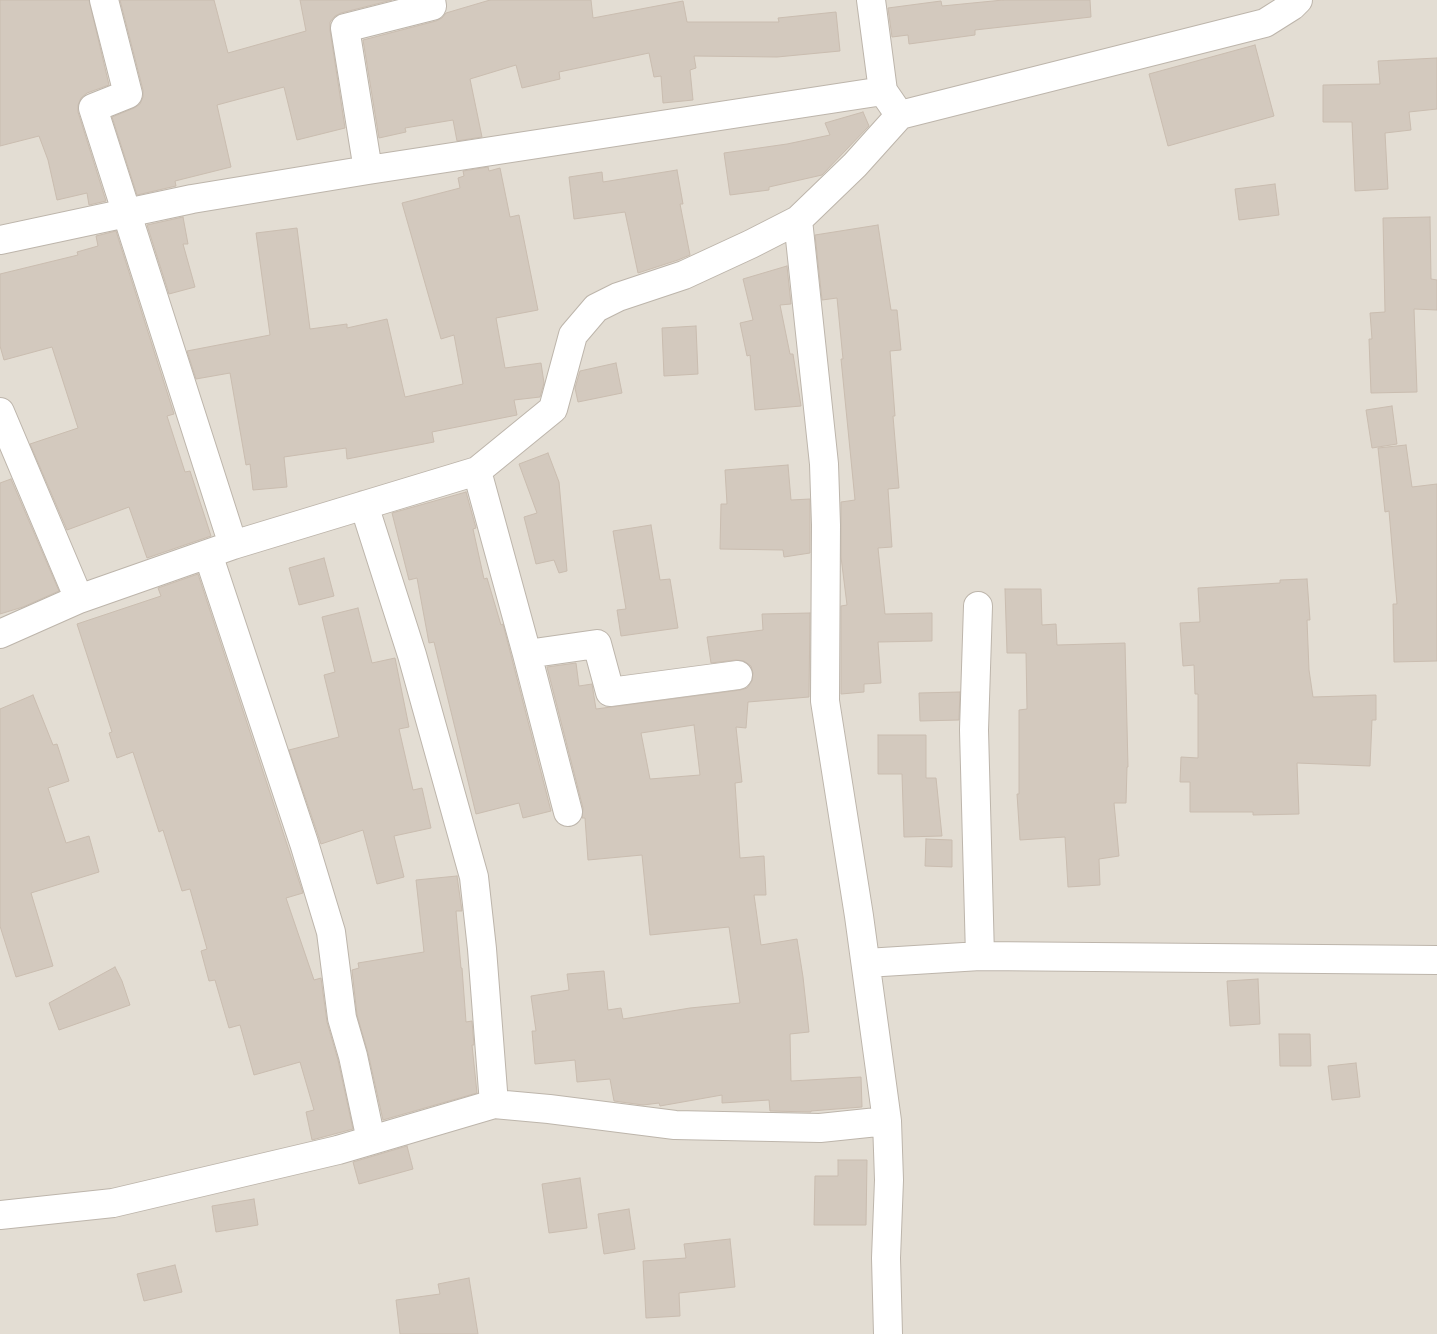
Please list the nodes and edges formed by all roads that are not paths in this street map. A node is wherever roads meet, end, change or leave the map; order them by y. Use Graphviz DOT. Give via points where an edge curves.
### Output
graph roads {
  1 [pos="104,0"];
  2 [pos="431,0"];
  3 [pos="871,0"];
  4 [pos="1298,0"];
  5 [pos="883,91"];
  6 [pos="900,115"];
  7 [pos="368,170"];
  8 [pos="127,214"];
  9 [pos="798,220"];
  10 [pos="0,240"];
  11 [pos="0,412"];
  12 [pos="477,471"];
  13 [pos="364,505"];
  14 [pos="233,545"];
  15 [pos="208,554"];
  16 [pos="80,599"];
  17 [pos="978,606"];
  18 [pos="0,634"];
  19 [pos="527,654"];
  20 [pos="738,675"];
  21 [pos="568,812"];
  22 [pos="980,956"];
  23 [pos="1437,960"];
  24 [pos="866,964"];
  25 [pos="494,1104"];
  26 [pos="888,1121"];
  27 [pos="371,1140"];
  28 [pos="0,1215"];
  29 [pos="888,1334"];
  1 -- 8 [label="street" via="128,94 93,108"];
  2 -- 7 [label="street" via="432,6 345,28"];
  3 -- 5 [label="street"];
  4 -- 6 [label="street" via="1265,23"];
  5 -- 6 [label="street"];
  5 -- 7 [label="street"];
  6 -- 9 [label="street"];
  7 -- 8 [label="street" via="192,199"];
  8 -- 10 [label="street"];
  8 -- 14 [label="street"];
  9 -- 12 [label="street" via="684,276 618,297 596,308 573,335 553,409"];
  9 -- 24 [label="street" via="824,464 825,701"];
  11 -- 16 [label="street"];
  12 -- 13 [label="street"];
  12 -- 19 [label="street"];
  13 -- 14 [label="street"];
  13 -- 25 [label="street" via="412,655 474,876"];
  14 -- 15 [label="street"];
  15 -- 16 [label="street"];
  15 -- 27 [label="street" via="331,932 342,1018"];
  16 -- 18 [label="street"];
  17 -- 22 [label="street" via="974,730"];
  19 -- 20 [label="street" via="597,644 610,692"];
  19 -- 21 [label="street"];
  22 -- 23 [label="street"];
  22 -- 24 [label="street"];
  24 -- 26 [label="street"];
  25 -- 26 [label="street" via="675,1125 820,1128"];
  25 -- 27 [label="street"];
  26 -- 29 [label="street"];
  27 -- 28 [label="street" via="113,1203"];
}
